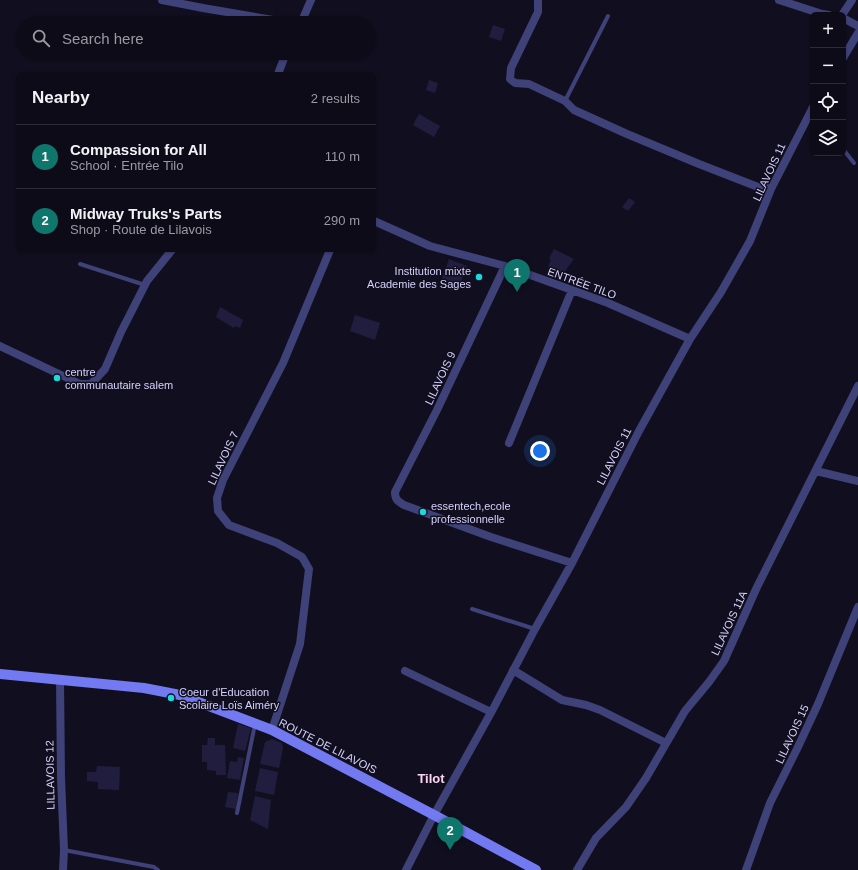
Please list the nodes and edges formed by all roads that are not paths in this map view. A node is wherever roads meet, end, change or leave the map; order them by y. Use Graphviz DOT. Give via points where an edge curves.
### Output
graph roads {
  1 [pos="162,0"];
  2 [pos="311,0"];
  3 [pos="538,0"];
  4 [pos="779,0"];
  5 [pos="852,0"];
  6 [pos="816,12"];
  7 [pos="844,12"];
  8 [pos="250,16"];
  9 [pos="304,16"];
  10 [pos="608,16"];
  11 [pos="846,20"];
  12 [pos="858,26"];
  13 [pos="858,33"];
  14 [pos="846,53"];
  15 [pos="283,60"];
  16 [pos="279,72"];
  17 [pos="565,101"];
  18 [pos="810,114"];
  19 [pos="846,153"];
  20 [pos="854,163"];
  21 [pos="771,189"];
  22 [pos="376,222"];
  23 [pos="170,252"];
  24 [pos="329,252"];
  25 [pos="80,264"];
  26 [pos="505,266"];
  27 [pos="145,286"];
  28 [pos="572,290"];
  29 [pos="690,339"];
  30 [pos="0,346"];
  31 [pos="858,386"];
  32 [pos="509,443"];
  33 [pos="816,470"];
  34 [pos="858,481"];
  35 [pos="572,563"];
  36 [pos="858,607"];
  37 [pos="472,609"];
  38 [pos="535,629"];
  39 [pos="513,670"];
  40 [pos="405,671"];
  41 [pos="0,674"];
  42 [pos="60,679"];
  43 [pos="491,712"];
  44 [pos="255,724"];
  45 [pos="272,730"];
  46 [pos="666,743"];
  47 [pos="237,813"];
  48 [pos="434,814"];
  49 [pos="64,850"];
  50 [pos="63,870"];
  51 [pos="158,870"];
  52 [pos="406,870"];
  53 [pos="536,870"];
  54 [pos="577,870"];
  55 [pos="746,870"];
  1 -- 8 [label="street"];
  2 -- 9 [label="street"];
  3 -- 17 [label="street" via="538,12 511,68 510,79 529,84"];
  4 -- 6 [label="street"];
  5 -- 7 [label="street"];
  10 -- 17 [label="lane"];
  11 -- 12 [label="street"];
  13 -- 14 [label="street"];
  15 -- 16 [label="street"];
  17 -- 21 [label="street" via="574,110 627,134 758,187"];
  18 -- 21 [label="street, LILAVOIS 11"];
  19 -- 20 [label="lane"];
  21 -- 29 [label="street, LILAVOIS 11" via="750,241"];
  22 -- 26 [label="street, ENTRÉE TILO" via="430,246"];
  23 -- 27 [label="street"];
  24 -- 45 [label="street, LILAVOIS 7" via="283,363 223,480 217,498 218,511 229,525 277,543 302,557 309,569 300,644"];
  25 -- 27 [label="lane"];
  26 -- 28 [label="street, ENTRÉE TILO"];
  26 -- 35 [label="street, LILAVOIS 9" via="395,492 395,498 404,505 491,537"];
  27 -- 30 [label="street" via="105,369 91,384 80,384"];
  28 -- 29 [label="street, ENTRÉE TILO"];
  28 -- 32 [label="street"];
  29 -- 35 [label="street, LILAVOIS 11" via="639,431"];
  31 -- 33 [label="street, LILAVOIS 11A"];
  33 -- 34 [label="street"];
  33 -- 46 [label="street, LILAVOIS 11A" via="757,587 724,661 685,711"];
  35 -- 38 [label="street, LILAVOIS 11"];
  36 -- 55 [label="street, LILAVOIS 15" via="798,749 770,803"];
  37 -- 38 [label="lane"];
  38 -- 39 [label="street, LILAVOIS 11"];
  39 -- 43 [label="street, LILAVOIS 11"];
  39 -- 46 [label="street" via="562,700 600,710"];
  40 -- 43 [label="street"];
  41 -- 42 [label="main road, ROUTE DE LILAVOIS"];
  42 -- 44 [label="main road, ROUTE DE LILAVOIS" via="144,688 180,695"];
  42 -- 49 [label="street, LILLAVOIS 12"];
  43 -- 48 [label="street, LILAVOIS 11"];
  44 -- 45 [label="main road, ROUTE DE LILAVOIS"];
  44 -- 47 [label="lane"];
  45 -- 48 [label="main road, ROUTE DE LILAVOIS"];
  46 -- 54 [label="street, LILAVOIS 11A" via="626,807 596,838"];
  48 -- 52 [label="street, LILAVOIS 11"];
  48 -- 53 [label="main road, ROUTE DE LILAVOIS"];
  49 -- 50 [label="street, LILLAVOIS 12"];
  49 -- 51 [label="lane" via="154,867"];
}
